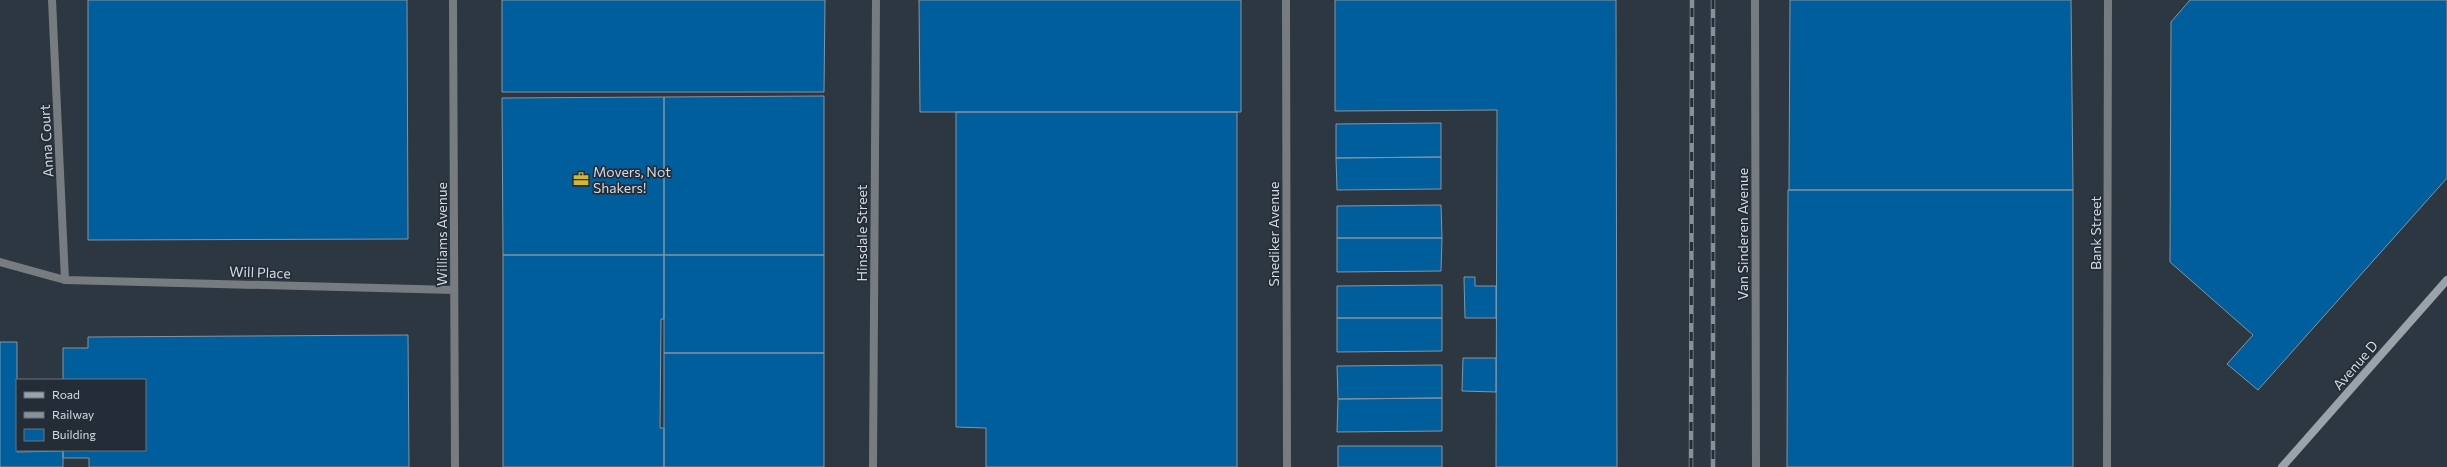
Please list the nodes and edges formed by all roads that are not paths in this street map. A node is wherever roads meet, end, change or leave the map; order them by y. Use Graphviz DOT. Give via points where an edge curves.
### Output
graph roads {
  1 [pos="52,0"];
  2 [pos="453,0"];
  3 [pos="876,0"];
  4 [pos="1286,0"];
  5 [pos="1755,0"];
  6 [pos="2108,0"];
  7 [pos="0,262"];
  8 [pos="65,280"];
  9 [pos="2447,280"];
  10 [pos="454,290"];
  11 [pos="455,467"];
  12 [pos="873,467"];
  13 [pos="1287,467"];
  14 [pos="1756,467"];
  15 [pos="2107,467"];
  16 [pos="2282,467"];
  1 -- 8 [label="street, Anna Court"];
  2 -- 10 [label="street, Williams Avenue"];
  3 -- 12 [label="street, Hinsdale Street"];
  4 -- 13 [label="street, Snediker Avenue"];
  5 -- 14 [label="street, Van Sinderen Avenue"];
  6 -- 15 [label="street, Bank Street"];
  7 -- 8 [label="street, Will Place"];
  8 -- 10 [label="street, Will Place"];
  9 -- 16 [label="main road, Avenue D"];
  10 -- 11 [label="street, Williams Avenue"];
}
